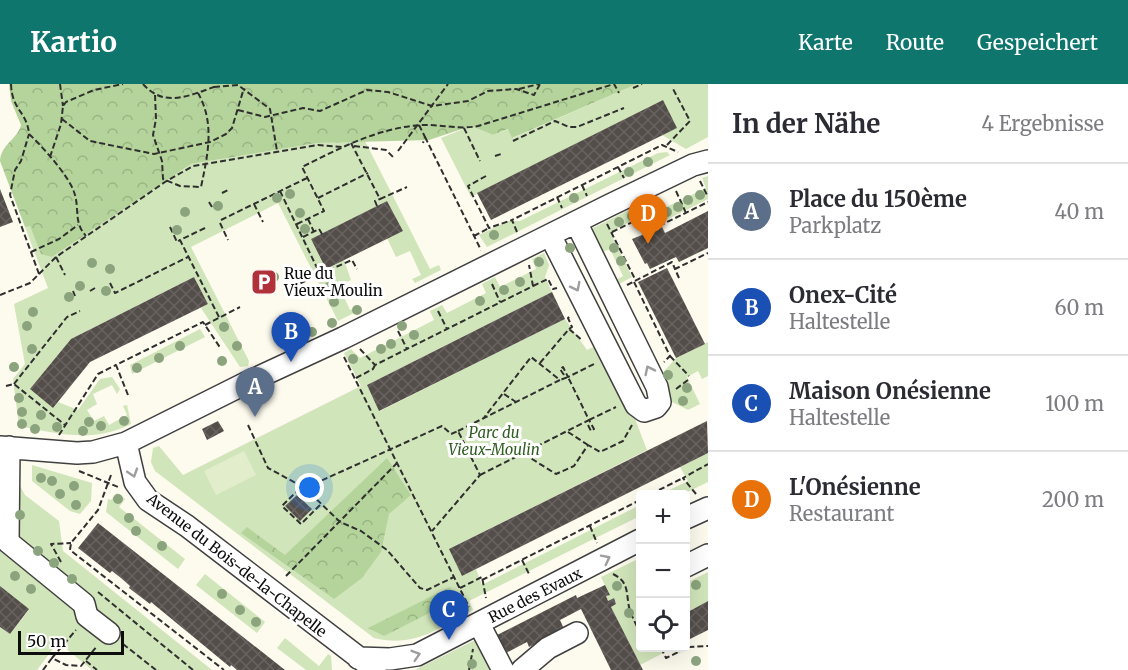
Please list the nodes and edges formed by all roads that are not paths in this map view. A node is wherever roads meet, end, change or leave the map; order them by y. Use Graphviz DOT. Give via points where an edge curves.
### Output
graph roads {
  1 [pos="703,169"];
  2 [pos="570,217"];
  3 [pos="550,235"];
  4 [pos="126,443"];
  5 [pos="5,447"];
  6 [pos="704,505"];
  7 [pos="690,515"];
  8 [pos="636,542"];
  9 [pos="708,555"];
  10 [pos="690,564"];
  11 [pos="481,615"];
  12 [pos="109,633"];
  13 [pos="578,633"];
  14 [pos="366,664"];
  15 [pos="503,670"];
  16 [pos="522,670"];
  1 -- 2 [label="street" via="693,165"];
  2 -- 3 [label="street"];
  3 -- 2 [label="street, one-way" via="636,405 644,411 656,407 660,402 657,387"];
  3 -- 4 [label="street" via="489,272"];
  4 -- 5 [label="street" via="93,452 52,445"];
  4 -- 14 [label="street, Avenue du Bois-de-la-Chapelle, one-way" via="135,482 148,500"];
  5 -- 12 [label="street" via="8,543 84,604 99,605"];
  6 -- 7 [label="street"];
  11 -- 8 [label="street, Rue des Evaux, one-way"];
  9 -- 10 [label="street"];
  14 -- 11 [label="street, Rue des Evaux, one-way" via="417,656"];
  11 -- 15 [label="street"];
  13 -- 16 [label="street" via="548,648"];
}
